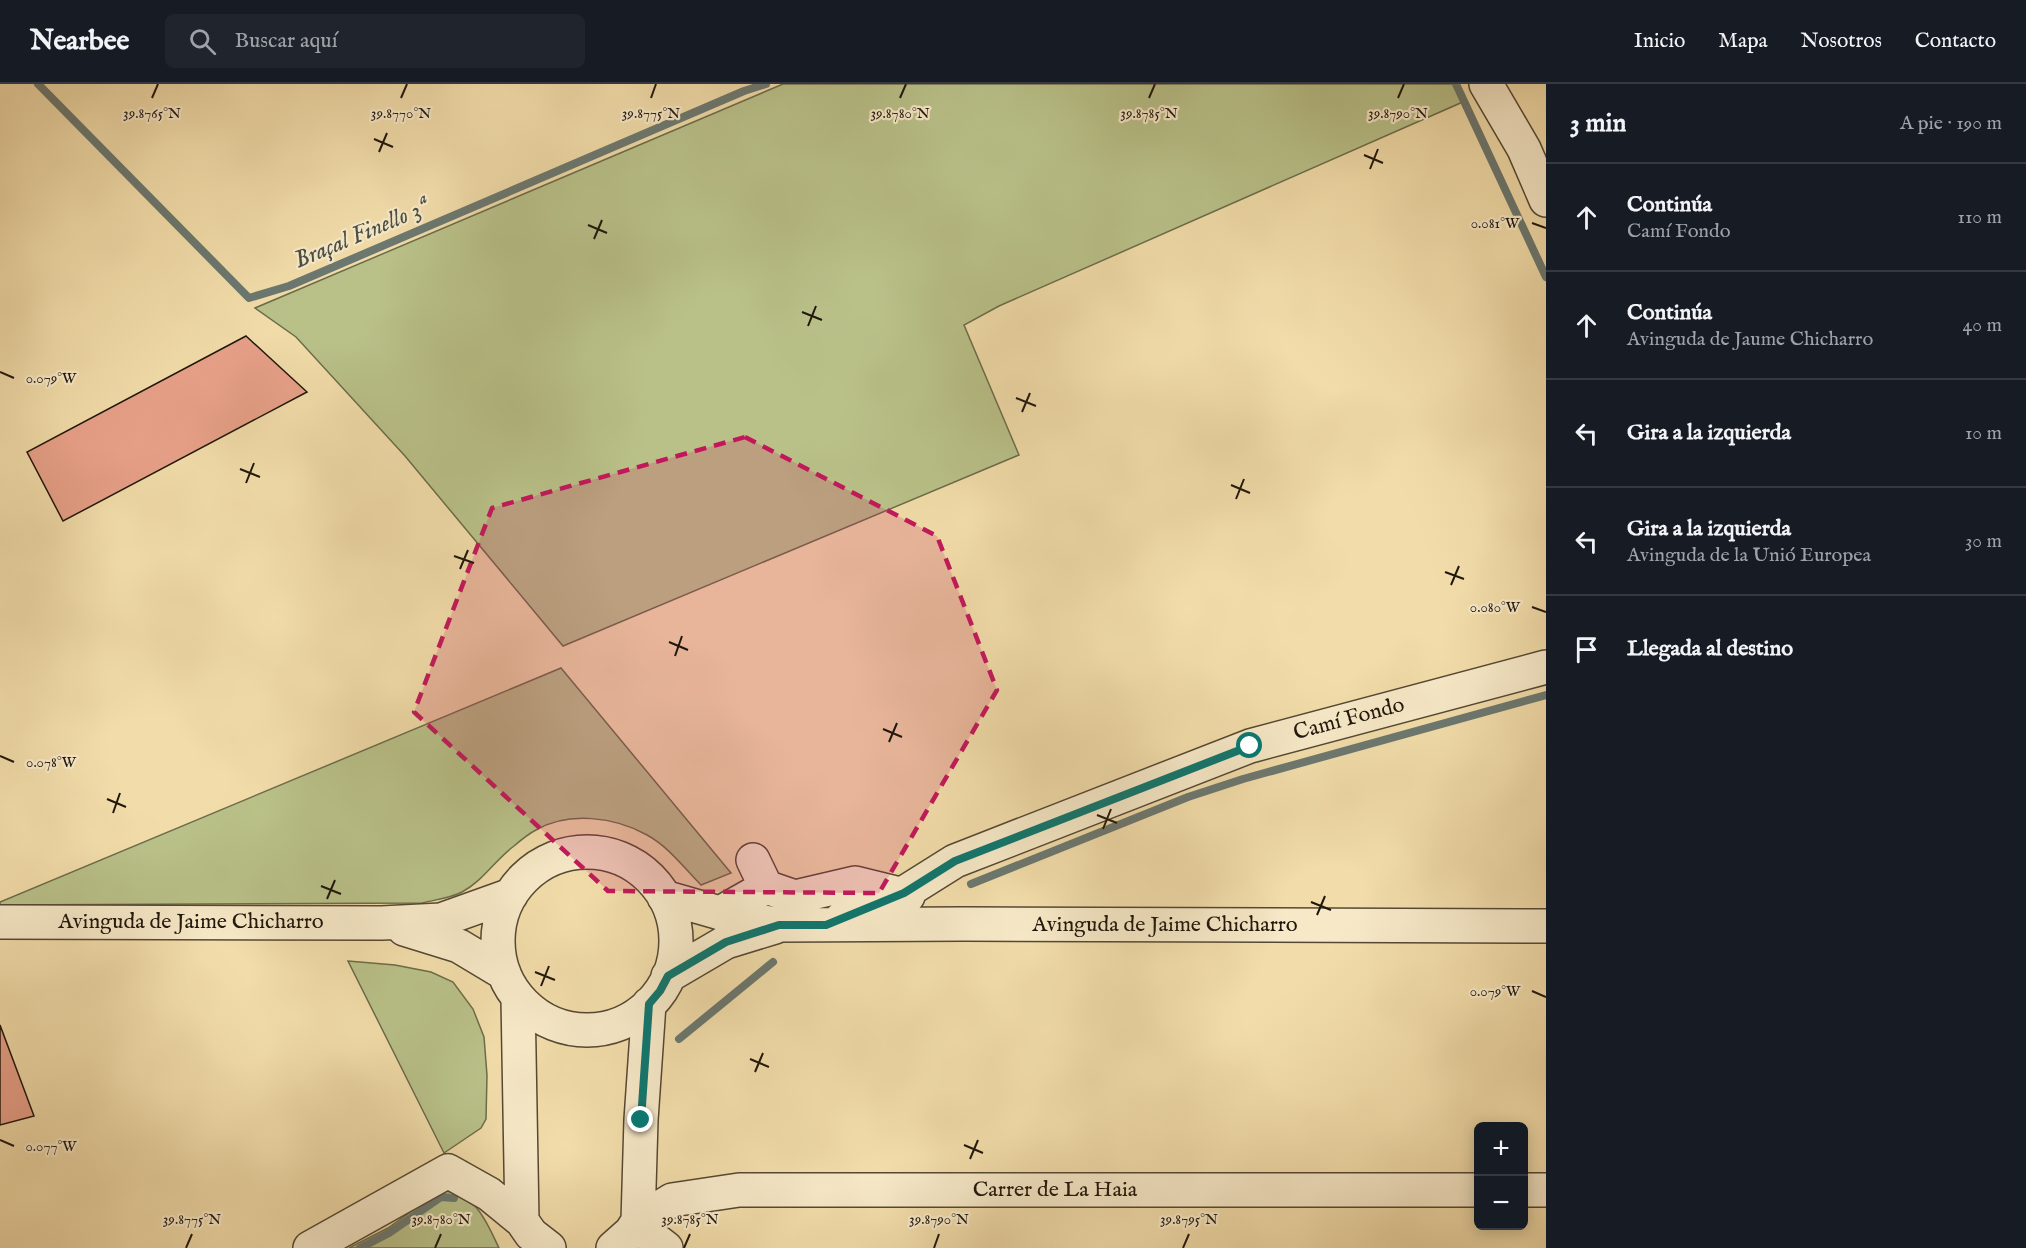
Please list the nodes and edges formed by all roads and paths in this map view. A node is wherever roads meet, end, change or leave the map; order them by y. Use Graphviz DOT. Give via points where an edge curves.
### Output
graph roads {
  1 [pos="1486,84"];
  2 [pos="1535,147"];
  3 [pos="1546,200"];
  4 [pos="1546,667"];
  5 [pos="904,893"];
  6 [pos="511,895"];
  7 [pos="664,897"];
  8 [pos="720,913"];
  9 [pos="0,922"];
  10 [pos="382,923"];
  11 [pos="964,924"];
  12 [pos="779,925"];
  13 [pos="826,925"];
  14 [pos="1546,926"];
  15 [pos="668,976"];
  16 [pos="511,985"];
  17 [pos="649,1004"];
  18 [pos="1474,1190"];
  19 [pos="1528,1190"];
  20 [pos="1546,1190"];
  21 [pos="637,1223"];
  22 [pos="539,1240"];
  23 [pos="310,1248"];
  24 [pos="613,1248"];
  25 [pos="666,1248"];
  1 -- 2 [label="street"];
  2 -- 3 [label="street"];
  4 -- 5 [label="street, Camí Fondo" via="1250,746 955,861"];
  5 -- 8 [label="street" via="855,882 795,897 760,874"];
  5 -- 11 [label="street"];
  5 -- 13 [label="street, Camí Fondo"];
  6 -- 7 [label="street" via="539,866 558,857 588,852 618,857 636,867"];
  6 -- 10 [label="street" via="441,920"];
  6 -- 16 [label="street" via="498,933 499,954"];
  7 -- 8 [label="street"];
  7 -- 15 [label="street" via="675,936"];
  8 -- 12 [label="street"];
  9 -- 10 [label="street, Avinguda de Jaime Chicharro"];
  10 -- 16 [label="street" via="459,946"];
  11 -- 13 [label="street, Avinguda de Jaime Chicharro"];
  11 -- 14 [label="street, Avinguda de Jaime Chicharro"];
  12 -- 13 [label="street, Avinguda de Jaime Chicharro"];
  12 -- 15 [label="street" via="726,942"];
  15 -- 17 [label="street"];
  16 -- 17 [label="street" via="534,1012 572,1029 613,1026"];
  16 -- 22 [label="street"];
  17 -- 21 [label="street"];
  18 -- 21 [label="street, Carrer de La Haia" via="738,1190 672,1200"];
  19 -- 20 [label="street"];
  21 -- 24 [label="street, Carrer de La Haia"];
  21 -- 25 [label="street"];
  22 -- 23 [label="street" via="489,1194 448,1172"];
}
